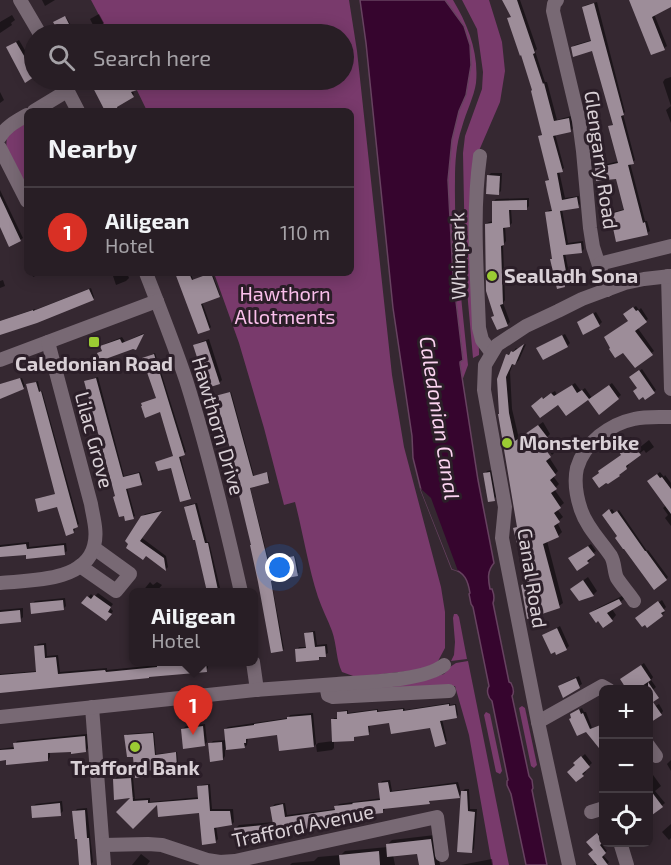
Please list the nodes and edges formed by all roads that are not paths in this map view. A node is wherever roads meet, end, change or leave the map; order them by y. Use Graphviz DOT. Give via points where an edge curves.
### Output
graph roads {
  1 [pos="20,0"];
  2 [pos="557,0"];
  3 [pos="34,24"];
  4 [pos="59,90"];
  5 [pos="68,90"];
  6 [pos="38,108"];
  7 [pos="76,108"];
  8 [pos="24,117"];
  9 [pos="0,137"];
  10 [pos="0,148"];
  11 [pos="480,156"];
  12 [pos="24,195"];
  13 [pos="671,246"];
  14 [pos="599,264"];
  15 [pos="147,276"];
  16 [pos="669,276"];
  17 [pos="607,290"];
  18 [pos="157,301"];
  19 [pos="48,342"];
  20 [pos="491,352"];
  21 [pos="0,360"];
  22 [pos="671,390"];
  23 [pos="671,417"];
  24 [pos="94,548"];
  25 [pos="80,566"];
  26 [pos="0,583"];
  27 [pos="240,588"];
  28 [pos="634,601"];
  29 [pos="444,665"];
  30 [pos="254,666"];
  31 [pos="326,685"];
  32 [pos="599,687"];
  33 [pos="257,690"];
  34 [pos="449,691"];
  35 [pos="92,707"];
  36 [pos="0,717"];
  37 [pos="538,722"];
  38 [pos="103,845"];
  39 [pos="621,847"];
  40 [pos="442,855"];
  41 [pos="104,865"];
  42 [pos="569,865"];
  43 [pos="627,865"];
  1 -- 3 [label="street"];
  2 -- 14 [label="street, Glengarry Road" via="553,11 579,121 590,228"];
  4 -- 6 [label="street"];
  5 -- 7 [label="street"];
  8 -- 9 [label="street"];
  10 -- 12 [label="street"];
  11 -- 20 [label="street, Whinpark" via="476,219 479,327"];
  13 -- 14 [label="street"];
  14 -- 17 [label="street, Glengarry Road"];
  15 -- 18 [label="street, Hawthorn Drive"];
  16 -- 17 [label="street"];
  16 -- 22 [label="street"];
  17 -- 20 [label="street" via="526,326"];
  18 -- 19 [label="street"];
  18 -- 27 [label="street, Hawthorn Drive" via="196,413"];
  19 -- 21 [label="street"];
  19 -- 24 [label="street, Lilac Grove" via="91,504"];
  20 -- 37 [label="street, Canal Road" via="485,365 484,390 505,507 502,538"];
  23 -- 28 [label="street" via="635,418 608,429 583,454 577,469 581,512 612,558 616,577"];
  24 -- 25 [label="street"];
  24 -- 25 [label="street" via="130,574 116,591"];
  25 -- 26 [label="street" via="65,575"];
  29 -- 31 [label="street" via="417,676"];
  30 -- 33 [label="street"];
  31 -- 33 [label="street"];
  31 -- 34 [label="street" via="328,695 333,697"];
  32 -- 37 [label="street"];
  33 -- 35 [label="street"];
  35 -- 36 [label="street"];
  35 -- 38 [label="street"];
  37 -- 42 [label="street, Canal Road"];
  38 -- 40 [label="street, Trafford Avenue" via="162,845 207,860 235,861 443,816"];
  38 -- 41 [label="street"];
  39 -- 43 [label="street"];
}
